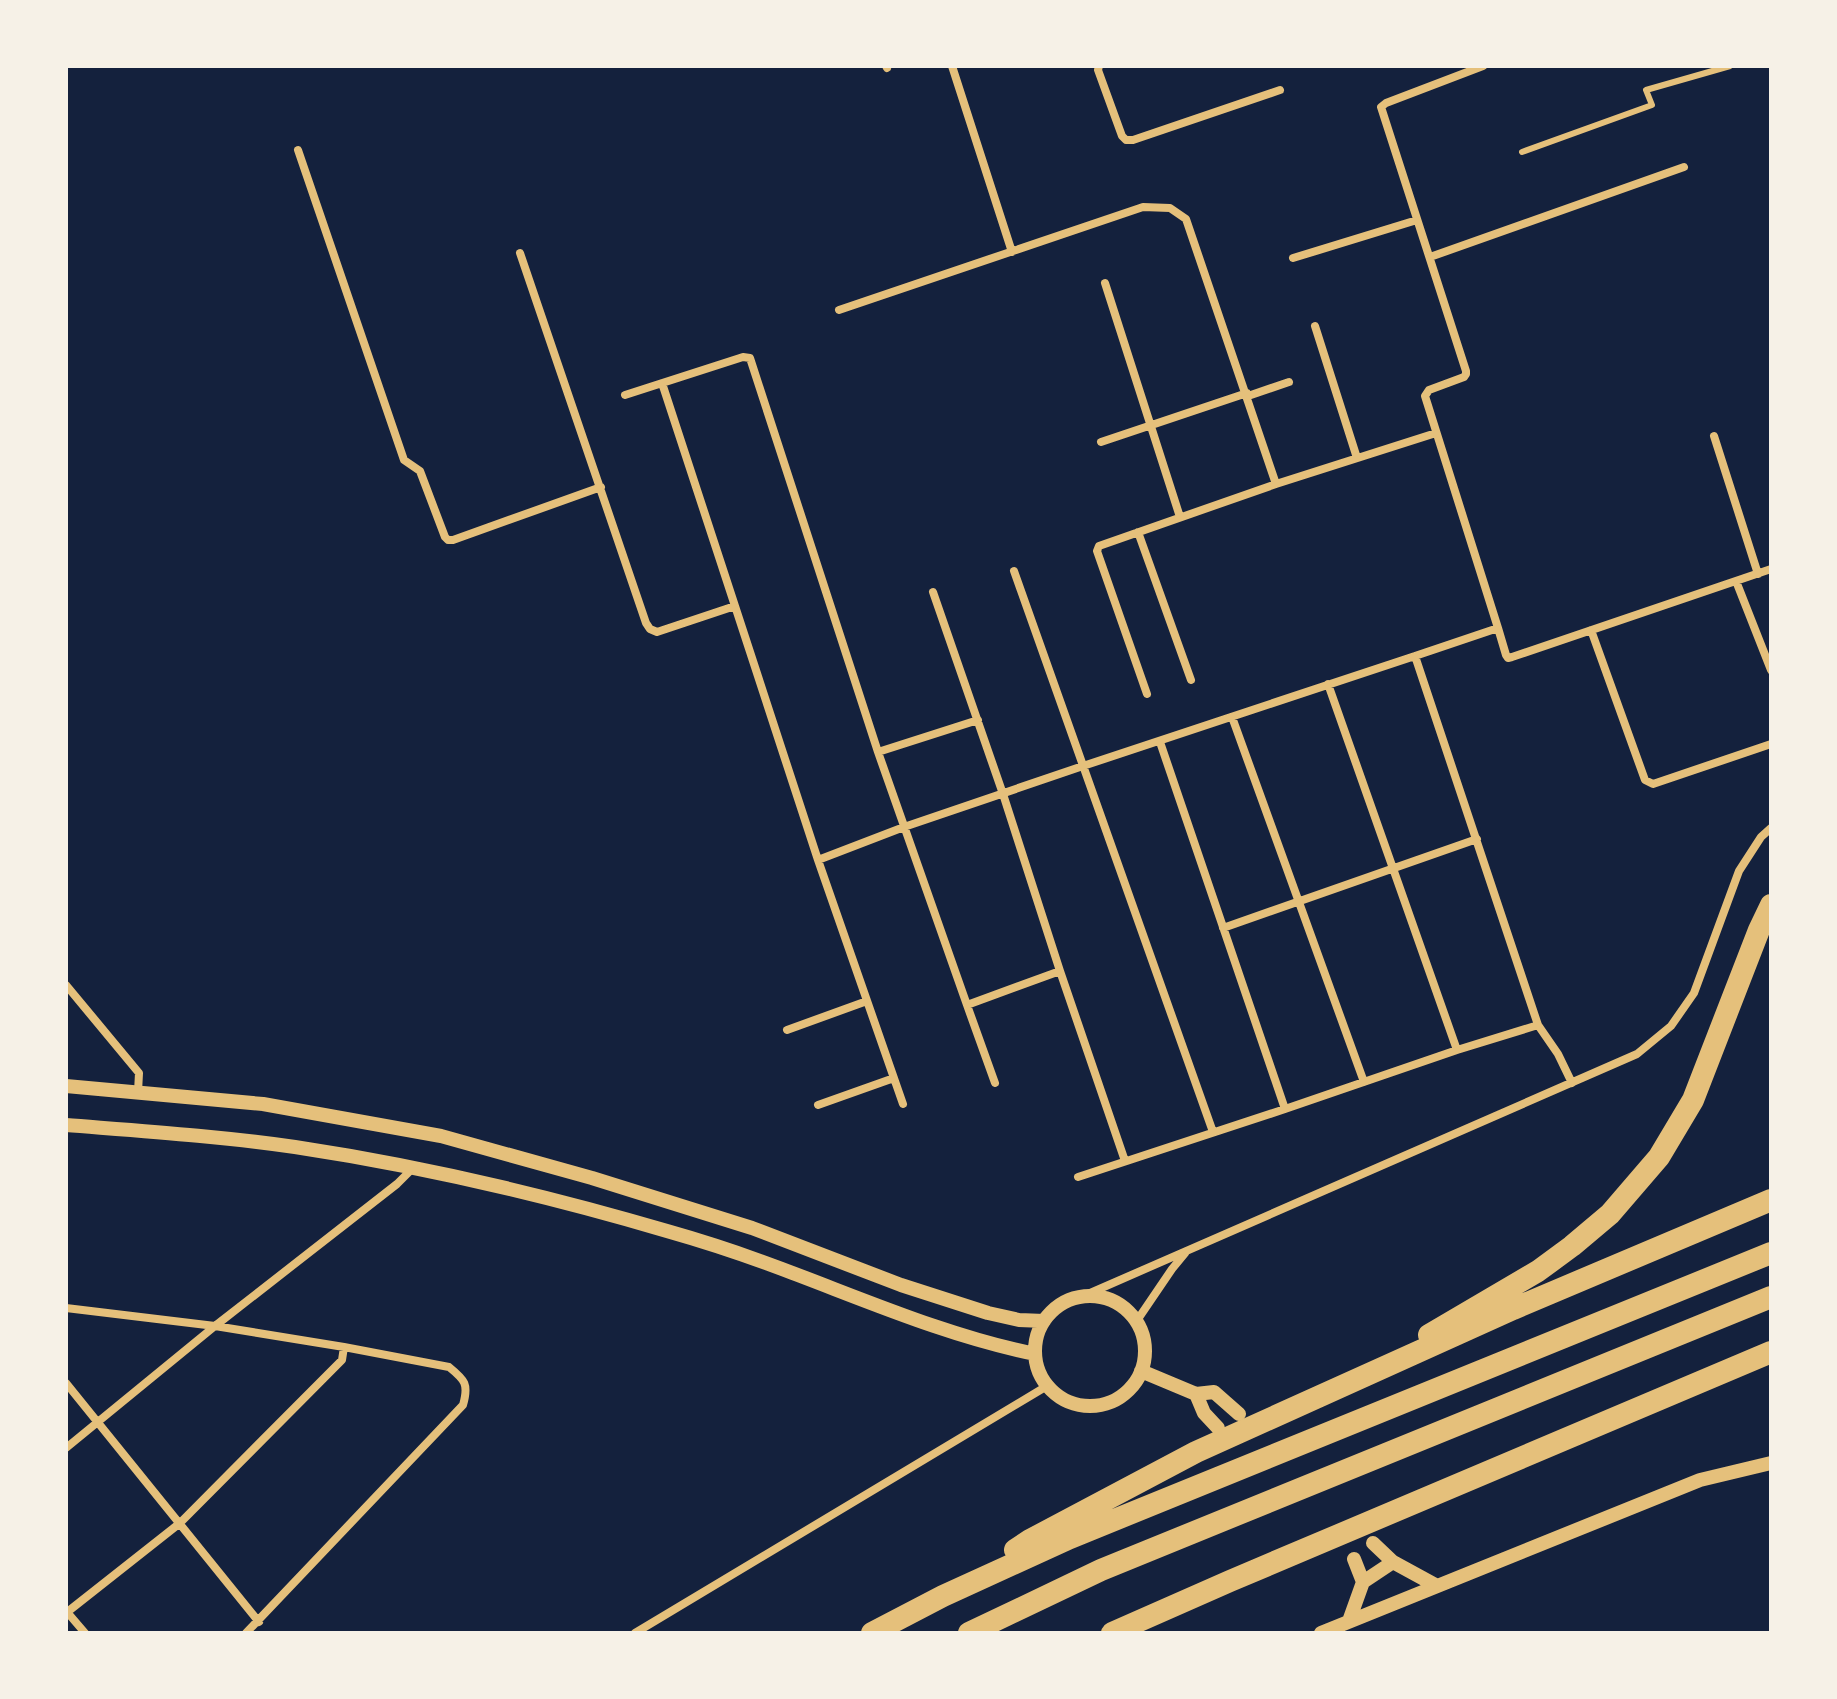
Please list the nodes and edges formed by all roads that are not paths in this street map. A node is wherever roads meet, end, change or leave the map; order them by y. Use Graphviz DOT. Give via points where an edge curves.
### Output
graph roads {
  1 [pos="952,66"];
  2 [pos="1099,66"];
  3 [pos="1483,66"];
  4 [pos="1730,66"];
  5 [pos="1280,90"];
  6 [pos="298,150"];
  7 [pos="1522,152"];
  8 [pos="1684,167"];
  9 [pos="1417,220"];
  10 [pos="1012,252"];
  11 [pos="520,253"];
  12 [pos="1430,257"];
  13 [pos="1293,258"];
  14 [pos="1105,283"];
  15 [pos="839,310"];
  16 [pos="1315,326"];
  17 [pos="1289,382"];
  18 [pos="662,383"];
  19 [pos="625,395"];
  20 [pos="1247,395"];
  21 [pos="1150,424"];
  22 [pos="1436,433"];
  23 [pos="1714,436"];
  24 [pos="1101,442"];
  25 [pos="1357,458"];
  26 [pos="1276,484"];
  27 [pos="601,487"];
  28 [pos="1180,517"];
  29 [pos="1138,532"];
  30 [pos="1771,569"];
  31 [pos="1014,571"];
  32 [pos="1758,574"];
  33 [pos="1736,581"];
  34 [pos="933,592"];
  35 [pos="735,606"];
  36 [pos="1498,628"];
  37 [pos="1591,630"];
  38 [pos="1415,656"];
  39 [pos="1771,670"];
  40 [pos="1191,680"];
  41 [pos="1328,684"];
  42 [pos="1147,694"];
  43 [pos="1232,717"];
  44 [pos="978,720"];
  45 [pos="1160,742"];
  46 [pos="1771,744"];
  47 [pos="878,752"];
  48 [pos="1083,766"];
  49 [pos="1003,794"];
  50 [pos="904,827"];
  51 [pos="1771,828"];
  52 [pos="1477,839"];
  53 [pos="818,860"];
  54 [pos="1393,869"];
  55 [pos="1298,901"];
  56 [pos="1771,905"];
  57 [pos="1223,928"];
  58 [pos="1060,971"];
  59 [pos="66,985"];
  60 [pos="867,1001"];
  61 [pos="967,1005"];
  62 [pos="1538,1025"];
  63 [pos="787,1030"];
  64 [pos="1457,1050"];
  65 [pos="894,1078"];
  66 [pos="1364,1082"];
  67 [pos="995,1083"];
  68 [pos="1572,1083"];
  69 [pos="66,1086"];
  70 [pos="138,1092"];
  71 [pos="903,1104"];
  72 [pos="818,1105"];
  73 [pos="1285,1109"];
  74 [pos="66,1125"];
  75 [pos="1213,1132"];
  76 [pos="1125,1161"];
  77 [pos="414,1167"];
  78 [pos="1078,1177"];
  79 [pos="1771,1200"];
  80 [pos="1190,1249"];
  81 [pos="1771,1253"];
  82 [pos="1081,1297"];
  83 [pos="1771,1297"];
  84 [pos="66,1308"];
  85 [pos="1044,1321"];
  86 [pos="1136,1322"];
  87 [pos="215,1326"];
  88 [pos="344,1347"];
  89 [pos="1771,1352"];
  90 [pos="1035,1354"];
  91 [pos="1141,1371"];
  92 [pos="66,1383"];
  93 [pos="1047,1386"];
  94 [pos="1339,1389"];
  95 [pos="1196,1394"];
  96 [pos="1239,1414"];
  97 [pos="99,1422"];
  98 [pos="1218,1428"];
  99 [pos="66,1448"];
  100 [pos="1771,1463"];
  101 [pos="180,1523"];
  102 [pos="1373,1543"];
  103 [pos="1354,1559"];
  104 [pos="1393,1562"];
  105 [pos="1363,1582"];
  106 [pos="1437,1586"];
  107 [pos="943,1596"];
  108 [pos="67,1613"];
  109 [pos="1349,1621"];
  110 [pos="259,1622"];
  111 [pos="85,1633"];
  112 [pos="246,1633"];
  113 [pos="635,1633"];
  114 [pos="872,1633"];
  115 [pos="969,1633"];
  116 [pos="1112,1633"];
  117 [pos="1321,1633"];
  1 -- 10 [label="street"];
  2 -- 5 [label="street" via="1126,140"];
  3 -- 9 [label="street" via="1381,107"];
  4 -- 7 [label="lane" via="1646,90 1652,105"];
  6 -- 27 [label="street" via="404,460 420,471 445,537 453,540"];
  8 -- 12 [label="street"];
  9 -- 12 [label="street"];
  9 -- 13 [label="street"];
  10 -- 15 [label="street"];
  10 -- 20 [label="street" via="1143,207 1170,208 1186,219"];
  11 -- 27 [label="street"];
  12 -- 22 [label="street" via="1466,374 1426,392"];
  14 -- 21 [label="street"];
  16 -- 25 [label="street"];
  17 -- 20 [label="street"];
  18 -- 19 [label="street"];
  18 -- 35 [label="street"];
  18 -- 47 [label="street" via="750,358"];
  20 -- 21 [label="street"];
  20 -- 26 [label="street"];
  21 -- 24 [label="street"];
  21 -- 28 [label="street"];
  22 -- 25 [label="street"];
  22 -- 36 [label="street"];
  23 -- 32 [label="street"];
  25 -- 26 [label="street"];
  26 -- 28 [label="street"];
  27 -- 35 [label="street" via="650,629 657,632"];
  28 -- 29 [label="street"];
  29 -- 40 [label="street"];
  29 -- 42 [label="street" via="1097,551"];
  30 -- 32 [label="street"];
  31 -- 48 [label="street"];
  32 -- 33 [label="street"];
  33 -- 37 [label="street"];
  33 -- 39 [label="street"];
  34 -- 44 [label="street"];
  35 -- 53 [label="street"];
  36 -- 37 [label="street" via="1508,658"];
  36 -- 38 [label="street"];
  37 -- 46 [label="street" via="1649,783"];
  38 -- 41 [label="street"];
  38 -- 52 [label="street"];
  41 -- 43 [label="street"];
  41 -- 54 [label="street"];
  43 -- 45 [label="street"];
  43 -- 55 [label="street"];
  44 -- 47 [label="street"];
  44 -- 49 [label="street"];
  45 -- 48 [label="street"];
  45 -- 57 [label="street"];
  47 -- 50 [label="street"];
  48 -- 49 [label="street"];
  48 -- 75 [label="street"];
  49 -- 50 [label="street"];
  49 -- 58 [label="street"];
  50 -- 53 [label="street"];
  50 -- 61 [label="street"];
  51 -- 68 [label="street" via="1739,871 1694,993 1671,1026 1637,1054"];
  52 -- 54 [label="street"];
  52 -- 62 [label="street"];
  53 -- 60 [label="street"];
  54 -- 55 [label="street"];
  54 -- 64 [label="street"];
  55 -- 57 [label="street"];
  55 -- 66 [label="street"];
  56 -- 94 [label="highway" via="1693,1100 1659,1157 1610,1214 1538,1271"];
  57 -- 73 [label="street"];
  58 -- 61 [label="street"];
  58 -- 76 [label="street"];
  59 -- 70 [label="street" via="139,1073"];
  60 -- 63 [label="street"];
  60 -- 65 [label="street"];
  61 -- 67 [label="street"];
  62 -- 64 [label="street"];
  62 -- 68 [label="street"];
  64 -- 66 [label="street"];
  65 -- 71 [label="street"];
  65 -- 72 [label="street"];
  66 -- 73 [label="street"];
  68 -- 80 [label="street"];
  69 -- 70 [label="street"];
  70 -- 85 [label="street" via="263,1104 441,1136 752,1228 988,1313"];
  73 -- 75 [label="street"];
  74 -- 77 [label="street" via="294,1147"];
  75 -- 76 [label="street"];
  76 -- 78 [label="street"];
  77 -- 87 [label="street"];
  77 -- 90 [label="street" via="669,1231 971,1339"];
  79 -- 94 [label="highway"];
  80 -- 82 [label="street"];
  80 -- 86 [label="street"];
  81 -- 107 [label="highway" via="1183,1491"];
  82 -- 85 [label="street"];
  82 -- 86 [label="street" via="1112,1302"];
  83 -- 115 [label="highway" via="1101,1570"];
  84 -- 87 [label="street"];
  85 -- 90 [label="street"];
  86 -- 91 [label="street" via="1144,1346"];
  87 -- 88 [label="street"];
  87 -- 97 [label="street"];
  88 -- 101 [label="street" via="342,1360"];
  88 -- 110 [label="street" via="449,1367 467,1390 463,1405"];
  89 -- 116 [label="highway"];
  90 -- 93 [label="street"];
  91 -- 93 [label="street" via="1123,1395 1091,1406 1059,1397"];
  91 -- 95 [label="street"];
  92 -- 97 [label="street"];
  93 -- 113 [label="street"];
  94 -- 107 [label="highway" via="1196,1452 1030,1540"];
  95 -- 96 [label="street" via="1214,1392"];
  95 -- 98 [label="street"];
  97 -- 99 [label="street"];
  97 -- 101 [label="street"];
  100 -- 106 [label="street" via="1700,1480"];
  101 -- 108 [label="street"];
  101 -- 110 [label="street"];
  102 -- 104 [label="street"];
  103 -- 105 [label="street"];
  104 -- 105 [label="street"];
  104 -- 106 [label="street"];
  105 -- 109 [label="street"];
  106 -- 109 [label="street"];
  107 -- 114 [label="highway"];
  108 -- 111 [label="street"];
  109 -- 117 [label="street"];
  110 -- 112 [label="street"];
}
